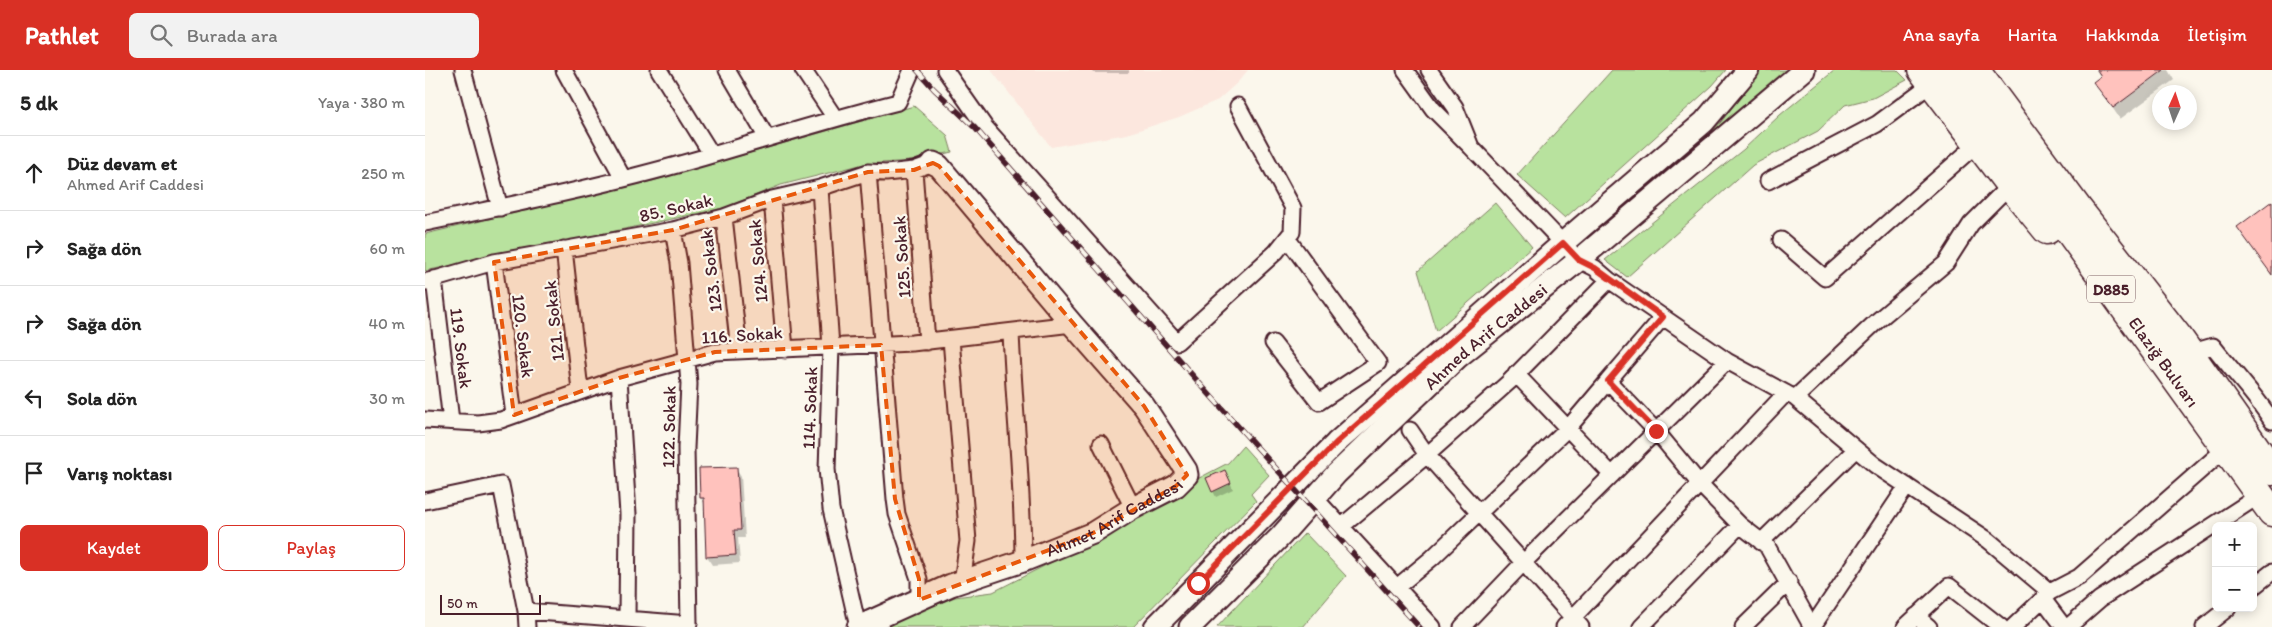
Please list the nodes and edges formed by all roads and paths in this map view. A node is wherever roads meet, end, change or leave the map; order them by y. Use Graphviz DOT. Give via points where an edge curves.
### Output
graph roads {
  1 [pos="463,70"];
  2 [pos="565,70"];
  3 [pos="659,70"];
  4 [pos="727,70"];
  5 [pos="803,70"];
  6 [pos="897,70"];
  7 [pos="945,70"];
  8 [pos="1405,70"];
  9 [pos="1429,70"];
  10 [pos="1748,70"];
  11 [pos="1804,70"];
  12 [pos="1975,70"];
  13 [pos="1992,70"];
  14 [pos="1933,75"];
  15 [pos="910,76"];
  16 [pos="1238,106"];
  17 [pos="835,118"];
  18 [pos="767,138"];
  19 [pos="1978,143"];
  20 [pos="1471,147"];
  21 [pos="712,155"];
  22 [pos="923,167"];
  23 [pos="868,172"];
  24 [pos="623,178"];
  25 [pos="1767,181"];
  26 [pos="2010,185"];
  27 [pos="820,188"];
  28 [pos="772,199"];
  29 [pos="500,208"];
  30 [pos="724,217"];
  31 [pos="425,223"];
  32 [pos="673,230"];
  33 [pos="1287,238"];
  34 [pos="1781,240"];
  35 [pos="1563,243"];
  36 [pos="564,248"];
  37 [pos="1579,260"];
  38 [pos="494,262"];
  39 [pos="1609,280"];
  40 [pos="429,281"];
  41 [pos="2151,301"];
  42 [pos="1663,317"];
  43 [pos="1071,324"];
  44 [pos="2139,327"];
  45 [pos="1011,332"];
  46 [pos="951,339"];
  47 [pos="927,342"];
  48 [pos="1273,344"];
  49 [pos="881,345"];
  50 [pos="831,348"];
  51 [pos="739,350"];
  52 [pos="785,350"];
  53 [pos="2189,353"];
  54 [pos="686,359"];
  55 [pos="1727,361"];
  56 [pos="1516,374"];
  57 [pos="619,378"];
  58 [pos="1608,381"];
  59 [pos="580,390"];
  60 [pos="1791,395"];
  61 [pos="2266,399"];
  62 [pos="514,415"];
  63 [pos="425,420"];
  64 [pos="451,421"];
  65 [pos="2272,421"];
  66 [pos="1569,427"];
  67 [pos="1410,430"];
  68 [pos="1656,431"];
  69 [pos="1101,444"];
  70 [pos="1856,448"];
  71 [pos="2225,449"];
  72 [pos="1427,455"];
  73 [pos="2272,470"];
  74 [pos="1612,475"];
  75 [pos="1699,483"];
  76 [pos="1907,486"];
  77 [pos="1315,498"];
  78 [pos="425,501"];
  79 [pos="2266,503"];
  80 [pos="1133,508"];
  81 [pos="1479,512"];
  82 [pos="1740,525"];
  83 [pos="1342,526"];
  84 [pos="1761,542"];
  85 [pos="1023,561"];
  86 [pos="1524,562"];
  87 [pos="2272,572"];
  88 [pos="962,582"];
  89 [pos="1789,582"];
  90 [pos="2257,585"];
  91 [pos="1397,588"];
  92 [pos="2047,595"];
  93 [pos="919,600"];
  94 [pos="526,611"];
  95 [pos="2222,612"];
  96 [pos="1917,616"];
  97 [pos="627,618"];
  98 [pos="1573,624"];
  99 [pos="1812,626"];
  100 [pos="527,627"];
  101 [pos="858,627"];
  102 [pos="1155,627"];
  103 [pos="1190,627"];
  104 [pos="1433,627"];
  105 [pos="1462,627"];
  106 [pos="1641,627"];
  107 [pos="1743,627"];
  108 [pos="1905,627"];
  109 [pos="1929,627"];
  110 [pos="2001,627"];
  111 [pos="2013,627"];
  112 [pos="2066,627"];
  113 [pos="2204,627"];
  1 -- 29 [label="street"];
  2 -- 24 [label="street"];
  3 -- 21 [label="street"];
  4 -- 18 [label="street"];
  5 -- 17 [label="street"];
  6 -- 15 [label="street"];
  7 -- 33 [label="street" via="985,127 1177,342 1276,252"];
  8 -- 20 [label="street" via="1433,109"];
  9 -- 20 [label="street" via="1455,107"];
  10 -- 35 [label="street, Ahmed Arif Caddesi" via="1704,122"];
  11 -- 37 [label="street, Ahmed Arif Caddesi"];
  12 -- 41 [label="highway, Elazığ Bulvarı / D885"];
  13 -- 41 [label="highway" via="2121,243"];
  14 -- 19 [label="highway"];
  14 -- 25 [label="street" via="1877,124"];
  14 -- 44 [label="highway, Elazığ Bulvarı / D885" via="2038,188"];
  15 -- 17 [label="street" via="898,102"];
  16 -- 33 [label="street" via="1293,208 1292,232"];
  17 -- 18 [label="street"];
  18 -- 21 [label="street"];
  19 -- 26 [label="highway"];
  19 -- 34 [label="street" via="1825,278"];
  20 -- 35 [label="street"];
  21 -- 24 [label="street"];
  22 -- 23 [label="street, 85. Sokak" via="886,174"];
  22 -- 43 [label="street, Ahmet Arif Caddesi" via="939,166"];
  22 -- 47 [label="street, 125. Sokak"];
  23 -- 27 [label="street, 85. Sokak"];
  23 -- 49 [label="street"];
  24 -- 29 [label="street"];
  26 -- 44 [label="highway" via="2077,266"];
  26 -- 60 [label="street" via="1971,224 1946,263"];
  27 -- 28 [label="street, 85. Sokak"];
  27 -- 50 [label="street, 114. Sokak"];
  28 -- 30 [label="street, 85. Sokak"];
  28 -- 52 [label="street, 124. Sokak"];
  29 -- 31 [label="street"];
  30 -- 32 [label="street, 85. Sokak"];
  30 -- 51 [label="street, 123. Sokak"];
  32 -- 36 [label="street, 85. Sokak"];
  32 -- 54 [label="street, 122. Sokak" via="679,263"];
  33 -- 48 [label="street" via="1378,363 1319,402"];
  35 -- 37 [label="street"];
  35 -- 102 [label="street, Ahmed Arif Caddesi" via="1336,443"];
  36 -- 38 [label="street, 85. Sokak"];
  36 -- 59 [label="street, 121. Sokak"];
  37 -- 39 [label="street"];
  37 -- 77 [label="street, Ahmed Arif Caddesi" via="1458,358"];
  38 -- 40 [label="street, 85. Sokak"];
  38 -- 62 [label="street, 120. Sokak"];
  39 -- 42 [label="street"];
  39 -- 56 [label="street"];
  40 -- 64 [label="street, 119. Sokak"];
  41 -- 53 [label="highway, Elazığ Bulvarı / D885"];
  42 -- 55 [label="street"];
  42 -- 58 [label="street"];
  43 -- 45 [label="street, 116. Sokak"];
  43 -- 80 [label="street, Ahmet Arif Caddesi" via="1144,406 1186,470 1184,479 1176,486"];
  44 -- 71 [label="highway, Elazığ Bulvarı / D885"];
  45 -- 46 [label="street, 116. Sokak"];
  45 -- 85 [label="street" via="1023,500"];
  46 -- 47 [label="street, 116. Sokak"];
  46 -- 88 [label="street" via="968,541"];
  47 -- 49 [label="street, 116. Sokak"];
  49 -- 50 [label="street, 116. Sokak"];
  49 -- 93 [label="street" via="897,514 919,579"];
  50 -- 52 [label="street, 116. Sokak"];
  50 -- 101 [label="street, 114. Sokak" via="828,477 831,509"];
  51 -- 52 [label="street, 116. Sokak"];
  51 -- 54 [label="street, 116. Sokak"];
  53 -- 61 [label="street" via="2213,346 2237,378"];
  53 -- 73 [label="highway, Elazığ Bulvarı / D885"];
  54 -- 57 [label="street, 116. Sokak"];
  54 -- 97 [label="street, 122. Sokak" via="689,384 686,448 689,624"];
  55 -- 60 [label="street"];
  55 -- 68 [label="street"];
  56 -- 66 [label="street"];
  56 -- 72 [label="street"];
  57 -- 59 [label="street, 116. Sokak"];
  57 -- 97 [label="street" via="628,514"];
  58 -- 66 [label="street"];
  58 -- 68 [label="street"];
  59 -- 62 [label="street, 116. Sokak"];
  60 -- 70 [label="street"];
  60 -- 75 [label="street"];
  61 -- 65 [label="street"];
  62 -- 64 [label="street, 116. Sokak" via="478,423"];
  63 -- 64 [label="street, 116. Sokak"];
  66 -- 74 [label="street"];
  66 -- 81 [label="street"];
  67 -- 72 [label="street"];
  68 -- 74 [label="street"];
  68 -- 75 [label="street"];
  69 -- 80 [label="street"];
  70 -- 76 [label="street" via="1875,466"];
  70 -- 84 [label="street"];
  71 -- 79 [label="highway, Elazığ Bulvarı / D885"];
  71 -- 92 [label="street" via="2079,577"];
  72 -- 81 [label="street"];
  72 -- 83 [label="street"];
  74 -- 86 [label="street"];
  75 -- 82 [label="street"];
  75 -- 98 [label="street"];
  76 -- 92 [label="street" via="1988,540"];
  76 -- 99 [label="street"];
  77 -- 83 [label="street"];
  77 -- 103 [label="street, Ahmed Arif Caddesi"];
  78 -- 94 [label="street" via="501,485"];
  79 -- 112 [label="street" via="2100,599"];
  80 -- 85 [label="street, Ahmet Arif Caddesi" via="1093,532"];
  81 -- 86 [label="street"];
  81 -- 91 [label="street"];
  82 -- 84 [label="street"];
  82 -- 106 [label="street"];
  83 -- 91 [label="street"];
  84 -- 89 [label="street" via="1767,546"];
  85 -- 88 [label="street, Ahmet Arif Caddesi"];
  86 -- 98 [label="street"];
  86 -- 105 [label="street"];
  87 -- 90 [label="street"];
  88 -- 93 [label="street, Ahmet Arif Caddesi"];
  89 -- 99 [label="street"];
  89 -- 107 [label="street"];
  91 -- 104 [label="street"];
  92 -- 111 [label="street"];
  92 -- 112 [label="street"];
  93 -- 101 [label="street, Ahmet Arif Caddesi"];
  94 -- 97 [label="street"];
  94 -- 100 [label="street"];
  95 -- 113 [label="street"];
  96 -- 108 [label="street"];
  96 -- 109 [label="street"];
  96 -- 110 [label="street" via="1949,586"];
}
